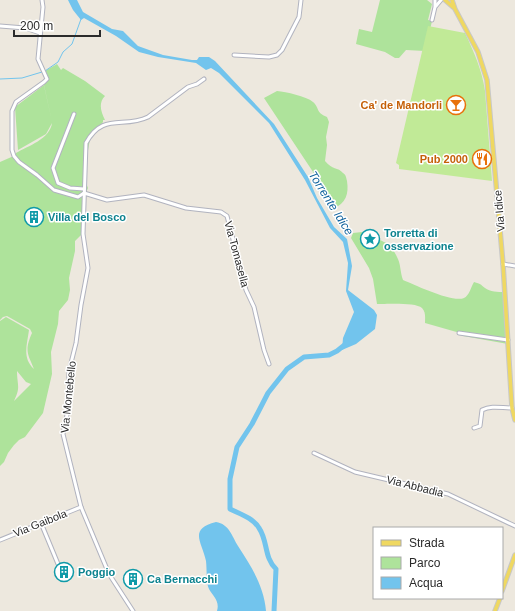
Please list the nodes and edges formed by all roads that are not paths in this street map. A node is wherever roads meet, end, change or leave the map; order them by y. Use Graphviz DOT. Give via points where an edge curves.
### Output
graph roads {
  1 [pos="42,0"];
  2 [pos="302,0"];
  3 [pos="435,0"];
  4 [pos="441,0"];
  5 [pos="445,0"];
  6 [pos="452,0"];
  7 [pos="435,8"];
  8 [pos="455,9"];
  9 [pos="432,20"];
  10 [pos="0,26"];
  11 [pos="40,33"];
  12 [pos="234,55"];
  13 [pos="204,79"];
  14 [pos="74,114"];
  15 [pos="84,191"];
  16 [pos="503,264"];
  17 [pos="515,266"];
  18 [pos="459,333"];
  19 [pos="508,340"];
  20 [pos="269,364"];
  21 [pos="512,408"];
  22 [pos="515,420"];
  23 [pos="474,428"];
  24 [pos="314,453"];
  25 [pos="81,507"];
  26 [pos="41,523"];
  27 [pos="515,526"];
  28 [pos="0,540"];
  29 [pos="515,555"];
  30 [pos="58,564"];
  31 [pos="503,588"];
  32 [pos="500,599"];
  33 [pos="133,611"];
  34 [pos="495,611"];
  1 -- 11 [label="street"];
  2 -- 12 [label="street" via="299,17 277,55"];
  3 -- 7 [label="street"];
  4 -- 7 [label="street"];
  5 -- 8 [label="main road, Via Idice"];
  6 -- 8 [label="main road, Via Idice"];
  7 -- 9 [label="street"];
  8 -- 16 [label="main road, Via Idice" via="478,52 487,80"];
  10 -- 11 [label="street" via="25,28"];
  11 -- 15 [label="street" via="38,60 47,79 16,102 12,111 12,150 19,162 54,190 78,197"];
  13 -- 15 [label="street, Via Montebello" via="176,95 148,117 133,122 110,123 90,136 86,143"];
  14 -- 15 [label="street" via="53,168 58,183"];
  15 -- 20 [label="street, Via Tomasella" via="108,200 144,194 186,208 222,212 227,216"];
  15 -- 25 [label="street, Via Montebello" via="83,234 88,268 69,371 68,410 63,434"];
  16 -- 17 [label="street"];
  16 -- 19 [label="main road, Via Idice"];
  18 -- 19 [label="street"];
  19 -- 21 [label="main road, Via Idice"];
  21 -- 22 [label="main road, Via Idice"];
  21 -- 23 [label="street" via="490,407 482,410 480,426"];
  24 -- 27 [label="street, Via Abbadia" via="354,472 448,494"];
  25 -- 26 [label="street, Via Gaibola"];
  25 -- 33 [label="street, Via Montebello" via="109,574"];
  26 -- 28 [label="street, Via Gaibola"];
  26 -- 30 [label="street"];
  29 -- 31 [label="main road"];
  32 -- 34 [label="main road"];
}
